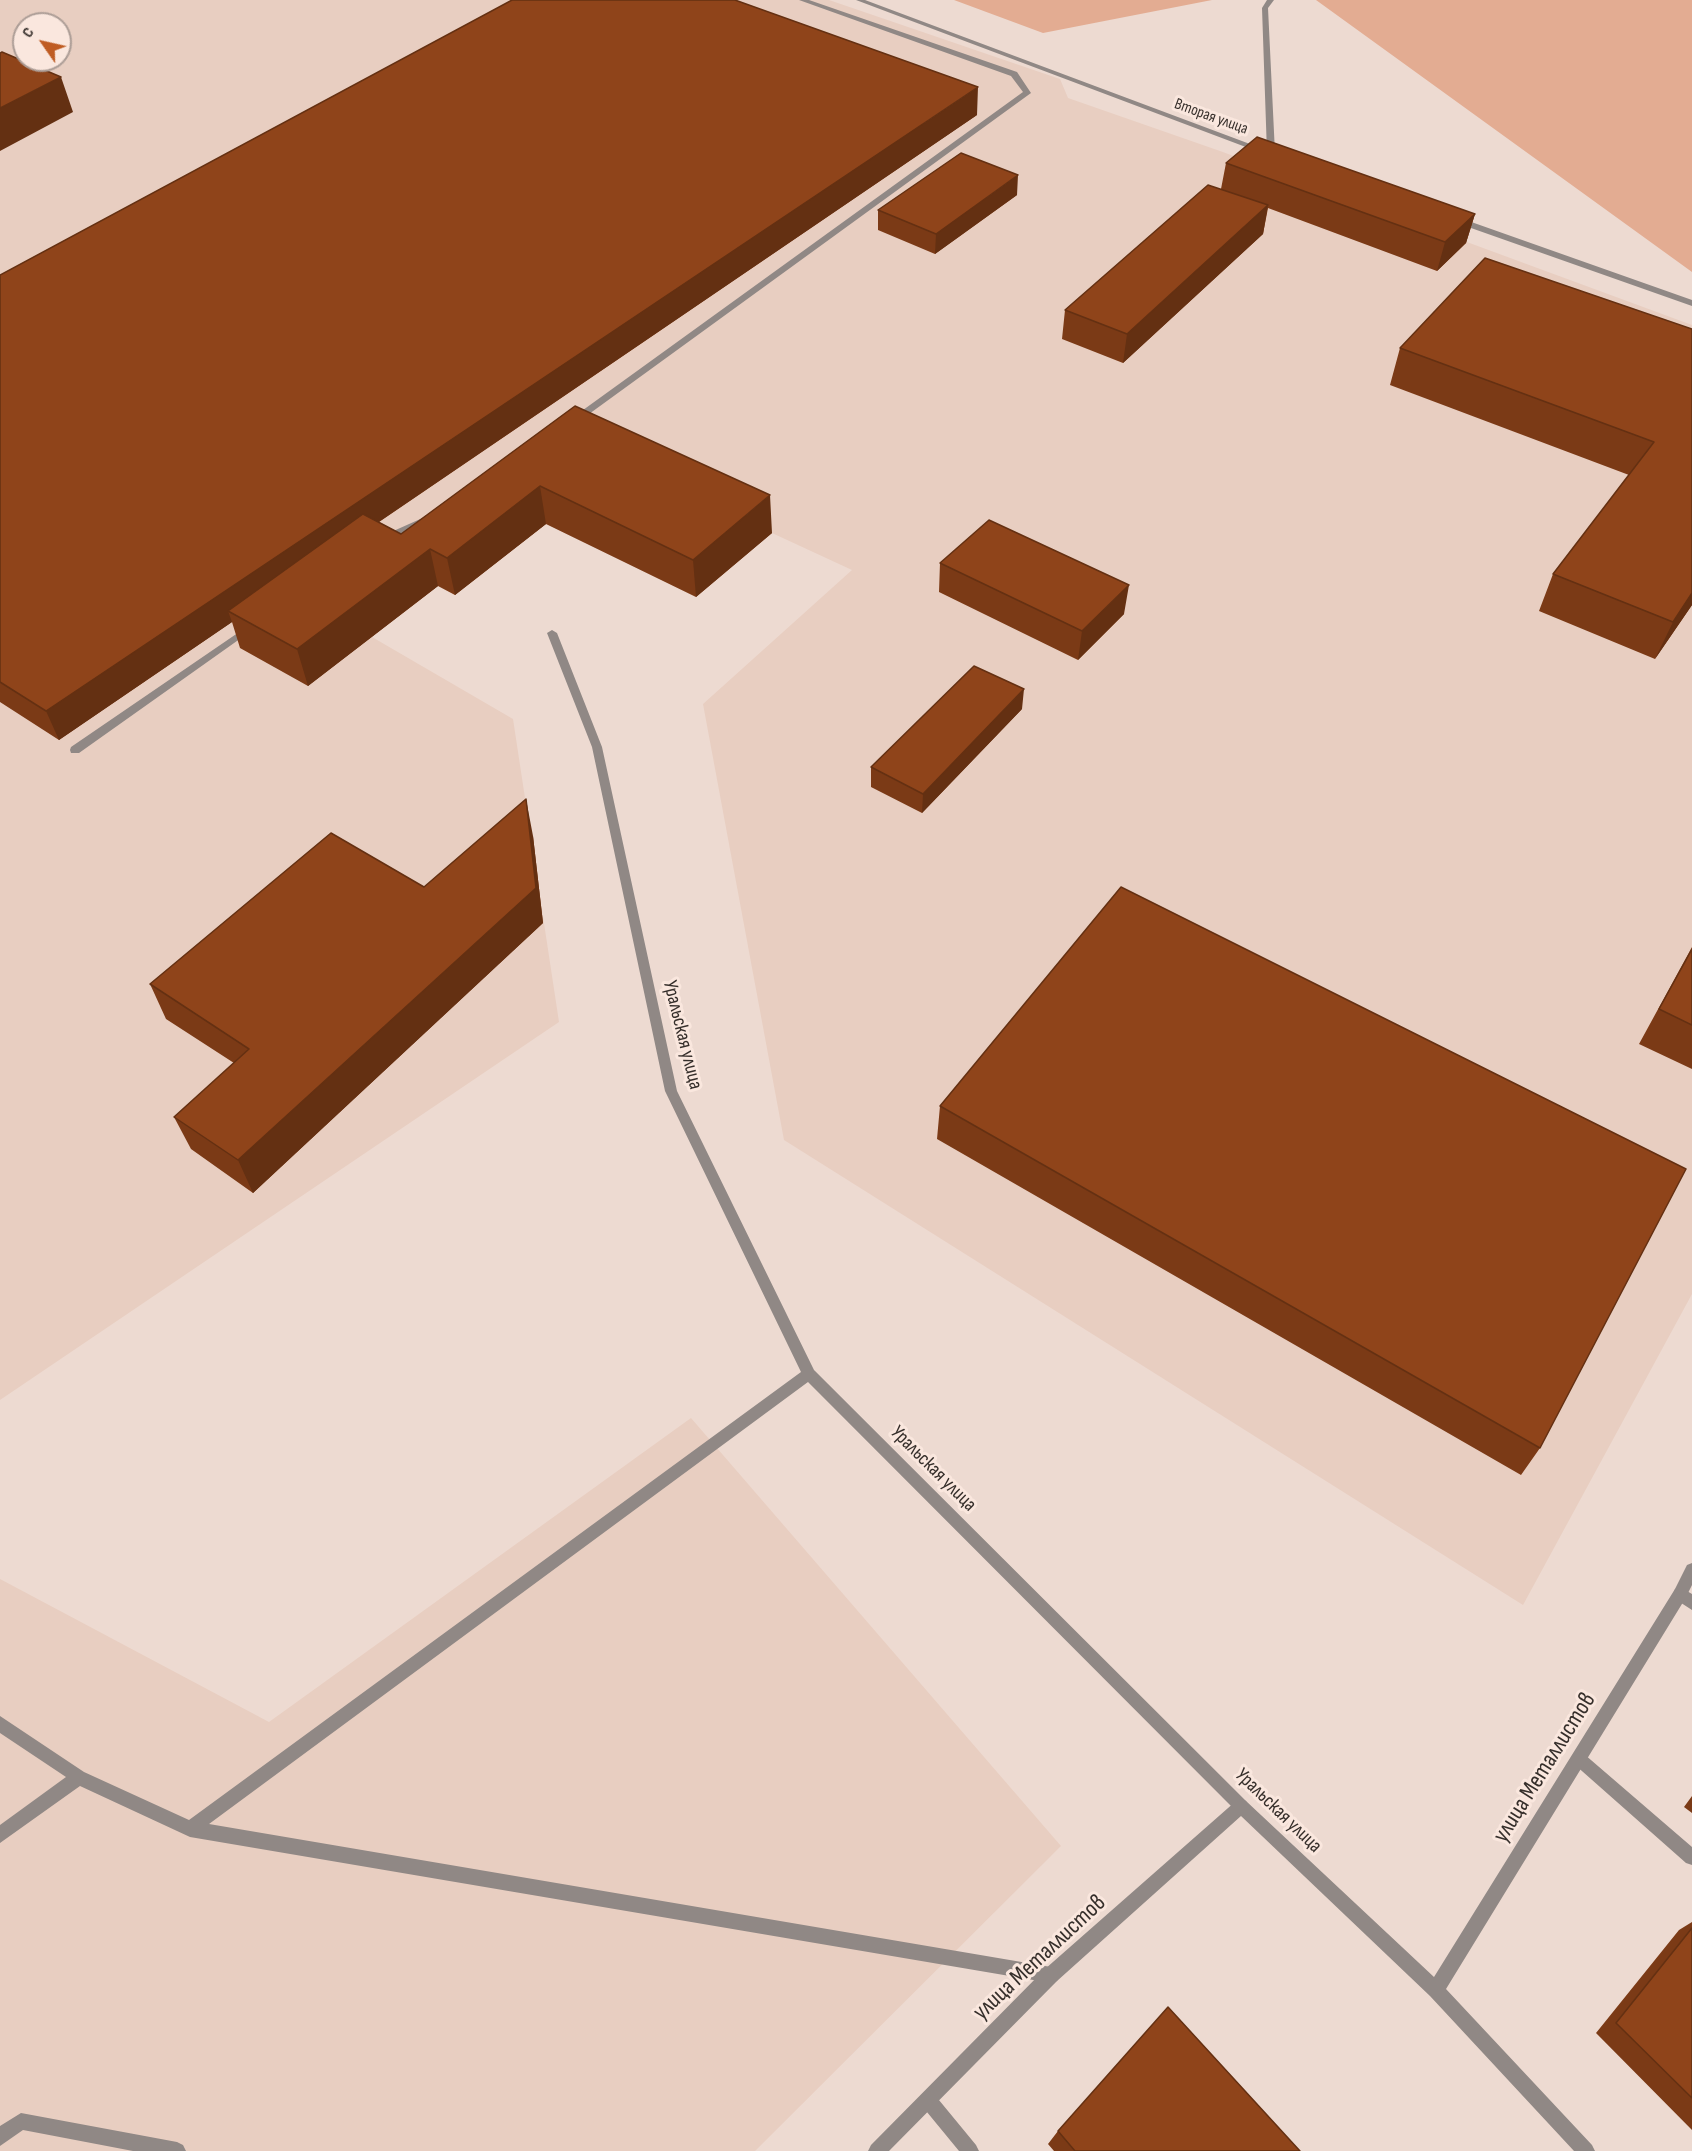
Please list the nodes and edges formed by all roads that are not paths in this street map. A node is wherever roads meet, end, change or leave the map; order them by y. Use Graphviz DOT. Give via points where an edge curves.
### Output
graph roads {
  1 [pos="801,0"];
  2 [pos="859,0"];
  3 [pos="1271,0"];
  4 [pos="1271,153"];
  5 [pos="1282,157"];
  6 [pos="1448,216"];
  7 [pos="1692,303"];
  8 [pos="572,423"];
  9 [pos="435,516"];
  10 [pos="372,543"];
  11 [pos="257,623"];
  12 [pos="552,633"];
  13 [pos="75,750"];
  14 [pos="808,1374"];
  15 [pos="1692,1570"];
  16 [pos="1686,1599"];
  17 [pos="0,1724"];
  18 [pos="1579,1759"];
  19 [pos="79,1777"];
  20 [pos="1241,1806"];
  21 [pos="190,1829"];
  22 [pos="0,1835"];
  23 [pos="1692,1857"];
  24 [pos="1051,1976"];
  25 [pos="1436,1990"];
  26 [pos="928,2100"];
  27 [pos="0,2137"];
  28 [pos="177,2151"];
  29 [pos="877,2151"];
  30 [pos="970,2151"];
  31 [pos="1586,2151"];
  1 -- 8 [label="street" via="1014,75 1027,93"];
  2 -- 4 [label="street, Вторая улица"];
  3 -- 4 [label="street" via="1265,8"];
  4 -- 5 [label="street, Вторая улица"];
  6 -- 7 [label="street"];
  9 -- 10 [label="street"];
  11 -- 13 [label="street"];
  12 -- 14 [label="street, Уральская улица" via="597,747 671,1091"];
  14 -- 20 [label="street, Уральская улица"];
  14 -- 21 [label="street"];
  15 -- 16 [label="street, улица Металлистов"];
  16 -- 18 [label="street, улица Металлистов"];
  17 -- 19 [label="street"];
  18 -- 23 [label="street"];
  18 -- 25 [label="street, улица Металлистов"];
  19 -- 21 [label="street"];
  19 -- 22 [label="street"];
  20 -- 24 [label="street, улица Металлистов"];
  20 -- 25 [label="street, Уральская улица"];
  21 -- 24 [label="street"];
  24 -- 26 [label="street, улица Металлистов"];
  25 -- 31 [label="street, Уральская улица"];
  26 -- 29 [label="street, улица Металлистов"];
  26 -- 30 [label="street"];
  27 -- 28 [label="street" via="21,2121"];
}
